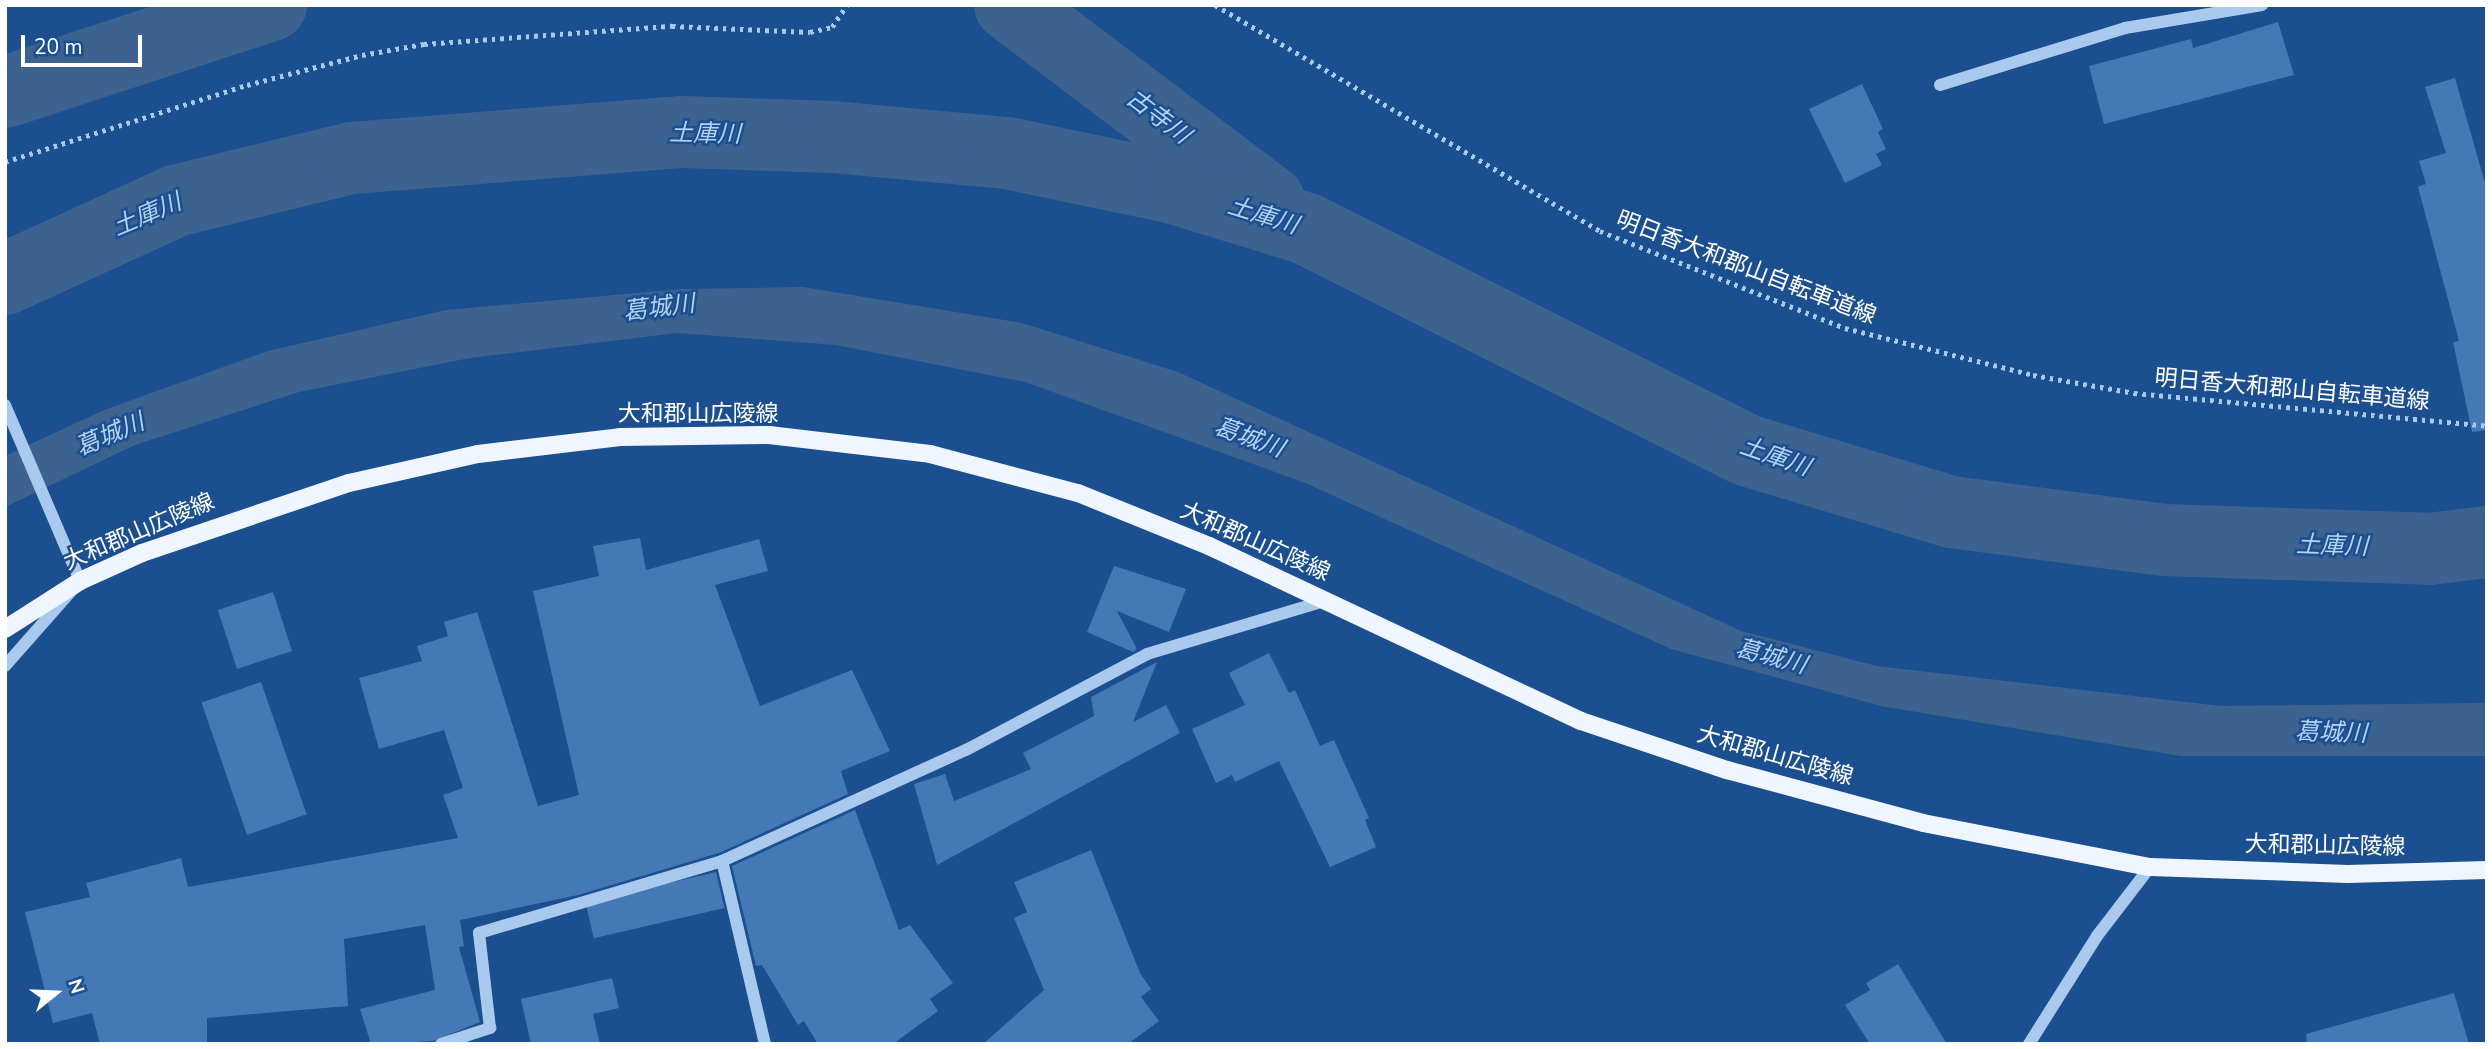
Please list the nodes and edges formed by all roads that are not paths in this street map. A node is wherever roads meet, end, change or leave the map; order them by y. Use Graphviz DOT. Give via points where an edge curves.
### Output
graph roads {
  1 [pos="2262,5"];
  2 [pos="1940,85"];
  3 [pos="5,405"];
  4 [pos="80,581"];
  5 [pos="1325,601"];
  6 [pos="5,629"];
  7 [pos="5,666"];
  8 [pos="722,861"];
  9 [pos="2150,867"];
  10 [pos="2487,870"];
  11 [pos="441,1044"];
  12 [pos="765,1044"];
  13 [pos="2029,1044"];
  1 -- 2 [label="street" via="2125,28"];
  3 -- 4 [label="street"];
  4 -- 5 [label="main road, 大和郡山広陵線" via="237,518 349,484 478,454 620,437 769,435 930,454 1078,493"];
  4 -- 6 [label="main road, 大和郡山広陵線"];
  4 -- 7 [label="street"];
  5 -- 8 [label="street" via="1147,654 966,750"];
  5 -- 9 [label="main road, 大和郡山広陵線" via="1581,721 1727,770 1923,823"];
  8 -- 11 [label="street" via="479,933 491,1028"];
  8 -- 12 [label="street"];
  9 -- 10 [label="main road, 大和郡山広陵線" via="2348,874"];
  9 -- 13 [label="street" via="2097,936"];
}
